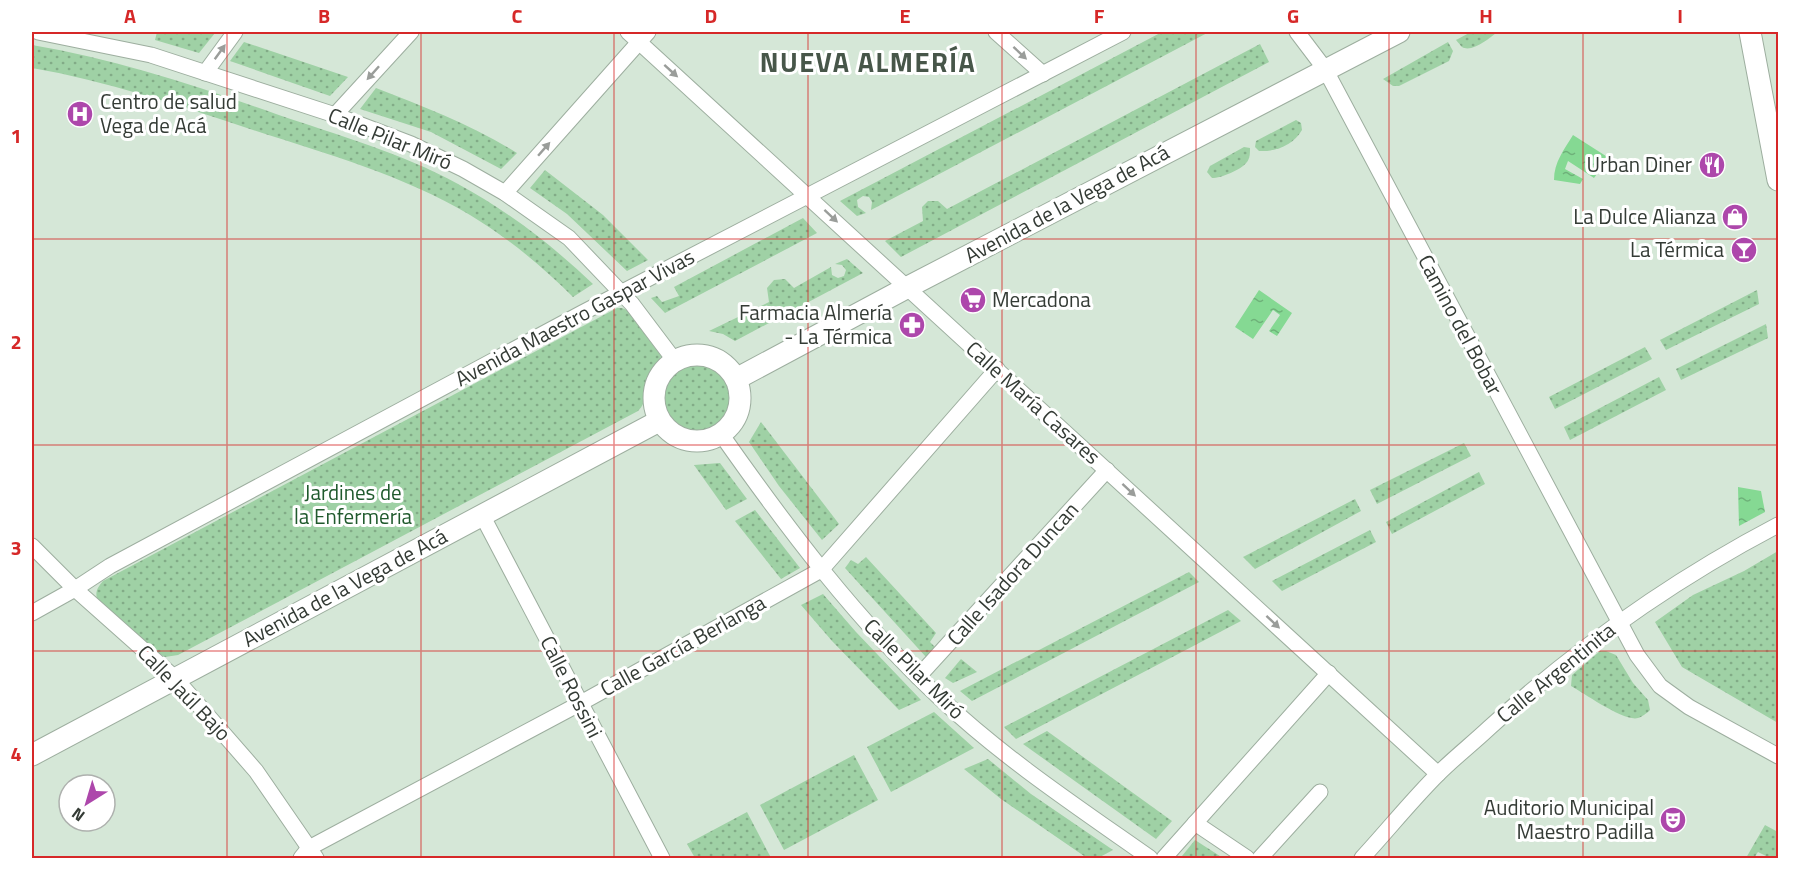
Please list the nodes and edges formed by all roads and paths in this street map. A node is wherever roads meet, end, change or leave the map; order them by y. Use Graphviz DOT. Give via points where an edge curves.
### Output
graph roads {
  1 [pos="38,32"];
  2 [pos="235,32"];
  3 [pos="411,32"];
  4 [pos="996,32"];
  5 [pos="1123,32"];
  6 [pos="1297,32"];
  7 [pos="1399,32"];
  8 [pos="1750,32"];
  9 [pos="639,35"];
  10 [pos="1325,69"];
  11 [pos="205,73"];
  12 [pos="1043,74"];
  13 [pos="335,115"];
  14 [pos="1779,180"];
  15 [pos="505,193"];
  16 [pos="808,195"];
  17 [pos="908,287"];
  18 [pos="622,293"];
  19 [pos="675,361"];
  20 [pos="997,369"];
  21 [pos="736,379"];
  22 [pos="659,421"];
  23 [pos="721,434"];
  24 [pos="1107,470"];
  25 [pos="482,515"];
  26 [pos="1779,525"];
  27 [pos="32,546"];
  28 [pos="821,570"];
  29 [pos="75,589"];
  30 [pos="32,613"];
  31 [pos="1618,622"];
  32 [pos="1329,673"];
  33 [pos="174,677"];
  34 [pos="918,677"];
  35 [pos="579,704"];
  36 [pos="32,755"];
  37 [pos="1779,756"];
  38 [pos="1438,774"];
  39 [pos="1320,792"];
  40 [pos="1195,823"];
  41 [pos="309,855"];
  42 [pos="1139,856"];
  43 [pos="662,858"];
  44 [pos="1164,858"];
  45 [pos="1246,858"];
  46 [pos="1260,858"];
  47 [pos="1362,858"];
  1 -- 11 [label="street, Calle Pilar Miró" via="151,55"];
  11 -- 2 [label="street, one-way"];
  3 -- 13 [label="street, one-way"];
  4 -- 12 [label="street, one-way"];
  5 -- 12 [label="street, Avenida Maestro Gaspar Vivas"];
  6 -- 10 [label="street, Camino del Bobar"];
  7 -- 10 [label="main road, Avenida de la Vega de Acá"];
  8 -- 14 [label="main road"];
  15 -- 9 [label="street, one-way"];
  9 -- 16 [label="street, Calle María Casares, one-way"];
  10 -- 17 [label="main road, Avenida de la Vega de Acá"];
  10 -- 31 [label="street, Camino del Bobar"];
  11 -- 13 [label="street, Calle Pilar Miró"];
  12 -- 16 [label="street, Avenida Maestro Gaspar Vivas"];
  13 -- 15 [label="street, Calle Pilar Miró" via="411,144"];
  15 -- 18 [label="street, Calle Pilar Miró" via="569,238"];
  16 -- 17 [label="street, Calle María Casares, one-way"];
  16 -- 18 [label="street, Avenida Maestro Gaspar Vivas"];
  17 -- 20 [label="street, Calle María Casares"];
  17 -- 21 [label="main road, Avenida de la Vega de Acá"];
  18 -- 19 [label="street, Calle Pilar Miró"];
  18 -- 29 [label="street, Avenida Maestro Gaspar Vivas" via="131,555"];
  19 -- 21 [label="main road" via="693,356 713,359"];
  19 -- 22 [label="main road" via="661,373 656,385"];
  20 -- 24 [label="street, Calle María Casares"];
  20 -- 28 [label="street, Calle García Berlanga"];
  21 -- 23 [label="main road" via="739,408 736,418"];
  22 -- 23 [label="main road" via="672,434 690,441"];
  22 -- 25 [label="main road, Avenida de la Vega de Acá"];
  23 -- 28 [label="street, Calle Pilar Miró"];
  24 -- 32 [label="street, Calle María Casares, one-way"];
  24 -- 34 [label="street, Calle Isadora Duncan"];
  25 -- 33 [label="main road, Avenida de la Vega de Acá"];
  25 -- 35 [label="street, Calle Rossini"];
  26 -- 31 [label="street, Calle Argentinita" via="1694,572"];
  27 -- 29 [label="street, Calle Jaúl Bajo"];
  28 -- 34 [label="street, Calle Pilar Miró"];
  28 -- 35 [label="street, Calle García Berlanga"];
  29 -- 30 [label="street, Avenida Maestro Gaspar Vivas"];
  29 -- 33 [label="street, Calle Jaúl Bajo"];
  31 -- 37 [label="street, Camino del Bobar" via="1660,686 1689,707"];
  31 -- 38 [label="street, Calle Argentinita" via="1576,653"];
  32 -- 38 [label="street, Calle María Casares"];
  32 -- 40 [label="street"];
  33 -- 36 [label="main road, Avenida de la Vega de Acá"];
  33 -- 41 [label="street, Calle Jaúl Bajo" via="256,771"];
  34 -- 42 [label="street, Calle Pilar Miró" via="1001,751"];
  35 -- 41 [label="street, Calle García Berlanga"];
  35 -- 43 [label="street, Calle Rossini"];
  38 -- 47 [label="street, Calle Argentinita"];
  39 -- 46 [label="street"];
  40 -- 44 [label="street"];
  40 -- 45 [label="street"];
}
